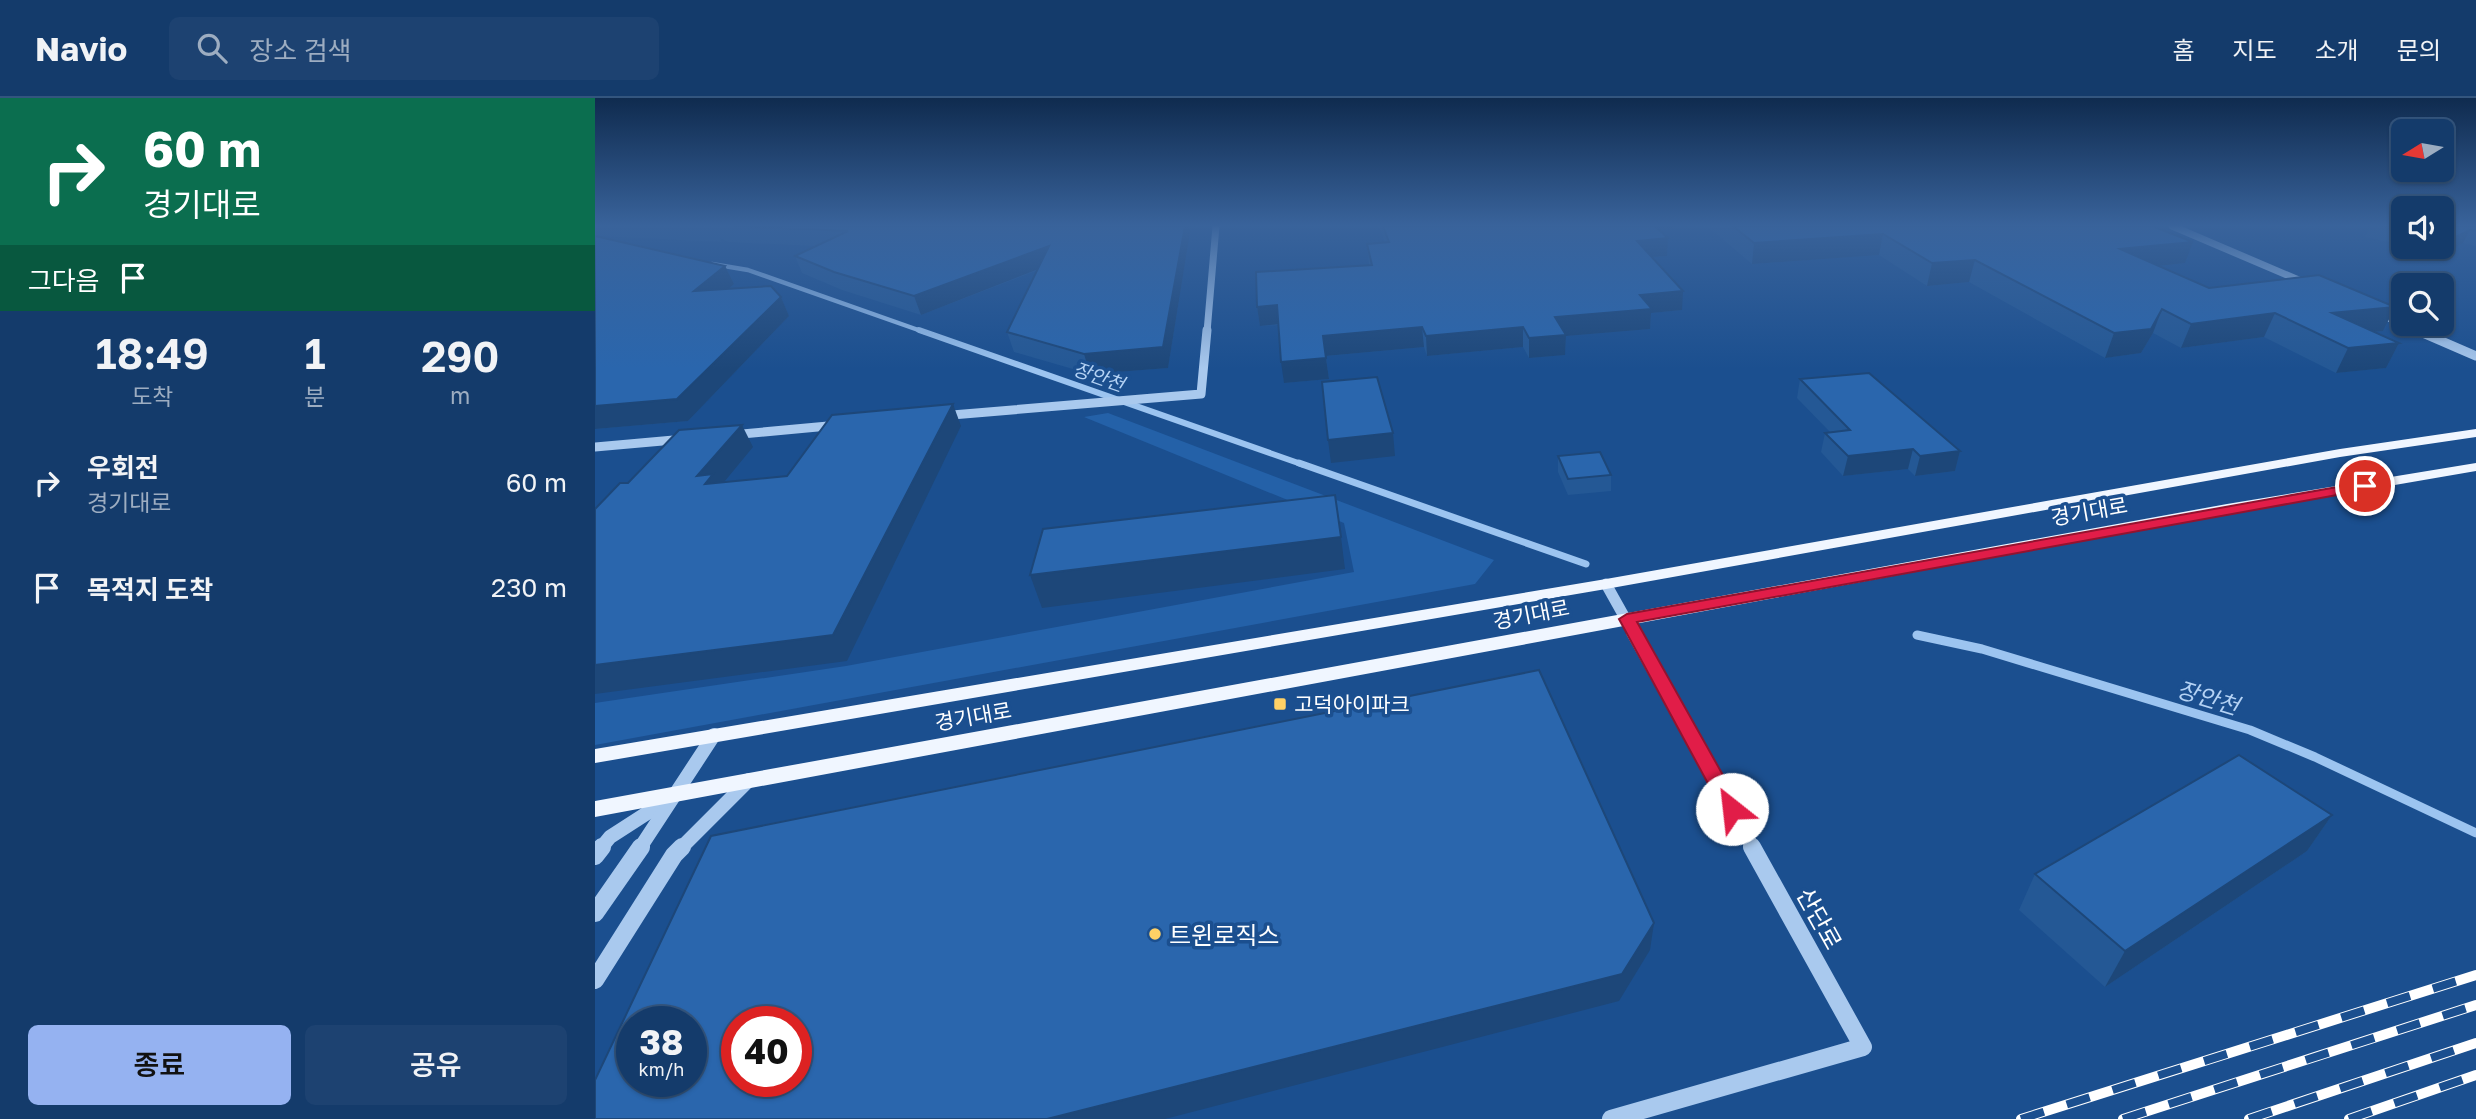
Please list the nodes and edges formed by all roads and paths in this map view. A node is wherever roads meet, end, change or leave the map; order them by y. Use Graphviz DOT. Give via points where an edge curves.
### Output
graph roads {
  1 [pos="1212,274"];
  2 [pos="2285,274"];
  3 [pos="2312,285"];
  4 [pos="2362,307"];
  5 [pos="2476,356"];
  6 [pos="929,417"];
  7 [pos="846,425"];
  8 [pos="2476,433"];
  9 [pos="720,436"];
  10 [pos="693,438"];
  11 [pos="595,447"];
  12 [pos="2476,467"];
  13 [pos="1606,584"];
  14 [pos="1627,619"];
  15 [pos="714,735"];
  16 [pos="595,756"];
  17 [pos="749,780"];
  18 [pos="678,793"];
  19 [pos="595,809"];
  20 [pos="595,856"];
  21 [pos="595,913"];
  22 [pos="595,980"];
  23 [pos="1611,1119"];
  1 -- 6 [label="street" via="1201,394"];
  2 -- 3 [label="street"];
  4 -- 5 [label="street"];
  7 -- 9 [label="street"];
  8 -- 13 [label="main road, 경기대로" via="2340,453"];
  10 -- 11 [label="street"];
  12 -- 14 [label="main road, 경기대로"];
  13 -- 14 [label="street, 산단로"];
  13 -- 15 [label="main road, 경기대로"];
  14 -- 17 [label="main road, 경기대로"];
  14 -- 23 [label="street, 산단로" via="1863,1047"];
  15 -- 16 [label="main road, 경기대로"];
  15 -- 18 [label="street"];
  17 -- 18 [label="main road, 경기대로"];
  17 -- 22 [label="street" via="674,855"];
  18 -- 19 [label="main road, 경기대로"];
  18 -- 20 [label="street" via="610,837"];
  18 -- 21 [label="street"];
}
